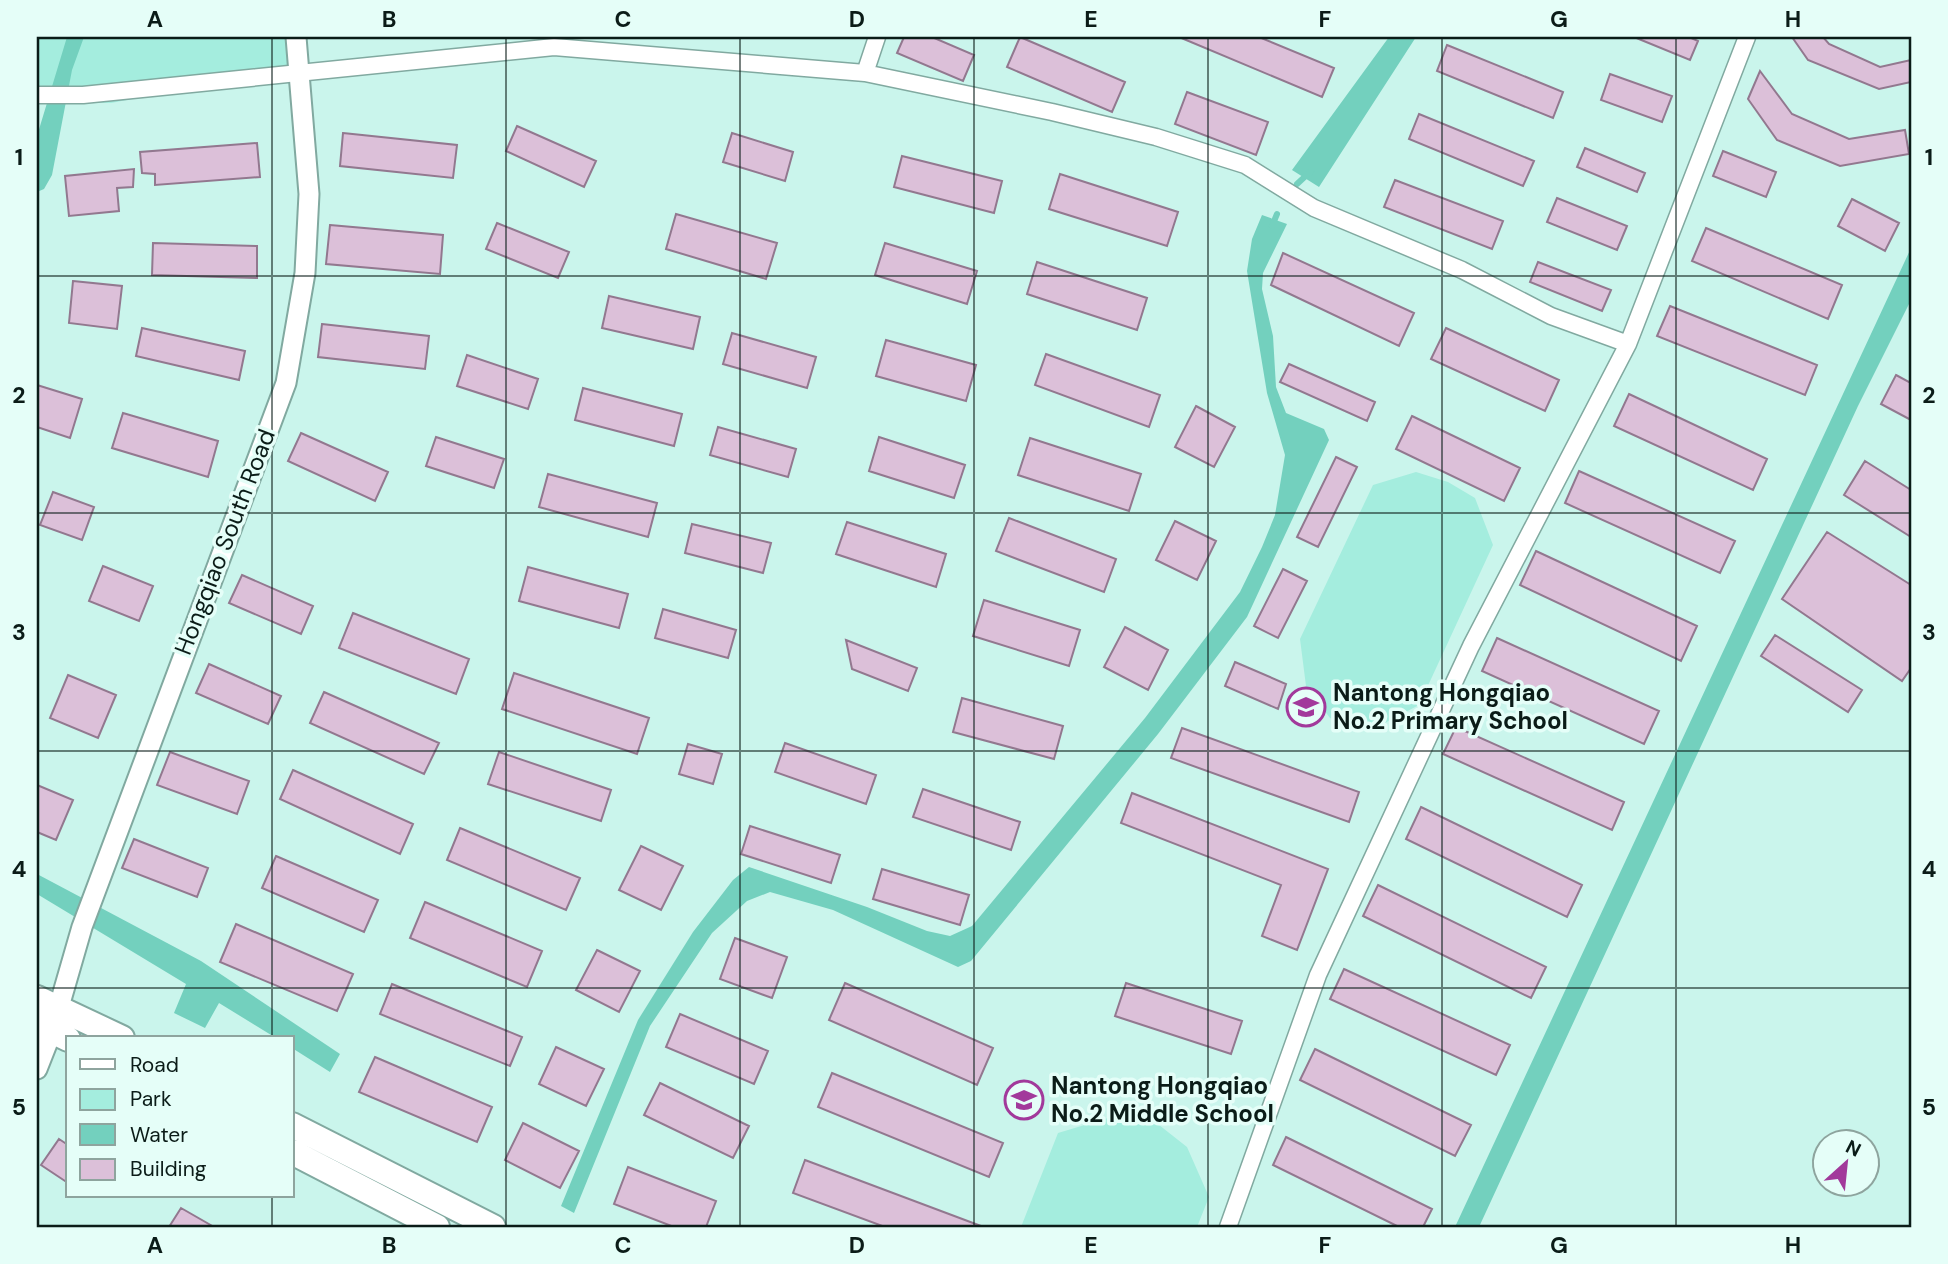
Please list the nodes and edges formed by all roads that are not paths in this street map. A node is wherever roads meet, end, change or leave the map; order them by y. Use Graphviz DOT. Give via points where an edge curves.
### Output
graph roads {
  1 [pos="296,37"];
  2 [pos="877,37"];
  3 [pos="1747,37"];
  4 [pos="300,72"];
  5 [pos="865,73"];
  6 [pos="37,95"];
  7 [pos="1629,344"];
  8 [pos="50,1020"];
  9 [pos="113,1036"];
  10 [pos="37,1069"];
  11 [pos="294,1126"];
  12 [pos="294,1153"];
  13 [pos="437,1227"];
  14 [pos="493,1227"];
  15 [pos="1228,1227"];
  1 -- 4 [label="street, Hongqiao South Road"];
  2 -- 5 [label="street"];
  3 -- 7 [label="street"];
  4 -- 5 [label="street" via="554,47"];
  4 -- 6 [label="street" via="83,95"];
  4 -- 8 [label="street, Hongqiao South Road" via="309,194 305,273 286,383 169,688"];
  5 -- 7 [label="street" via="1156,137 1245,165 1314,208 1462,270 1551,316"];
  7 -- 15 [label="street" via="1471,646 1318,975"];
  8 -- 9 [label="main road"];
  8 -- 10 [label="street, Hongqiao South Road"];
  11 -- 14 [label="main road"];
  12 -- 13 [label="main road"];
}
